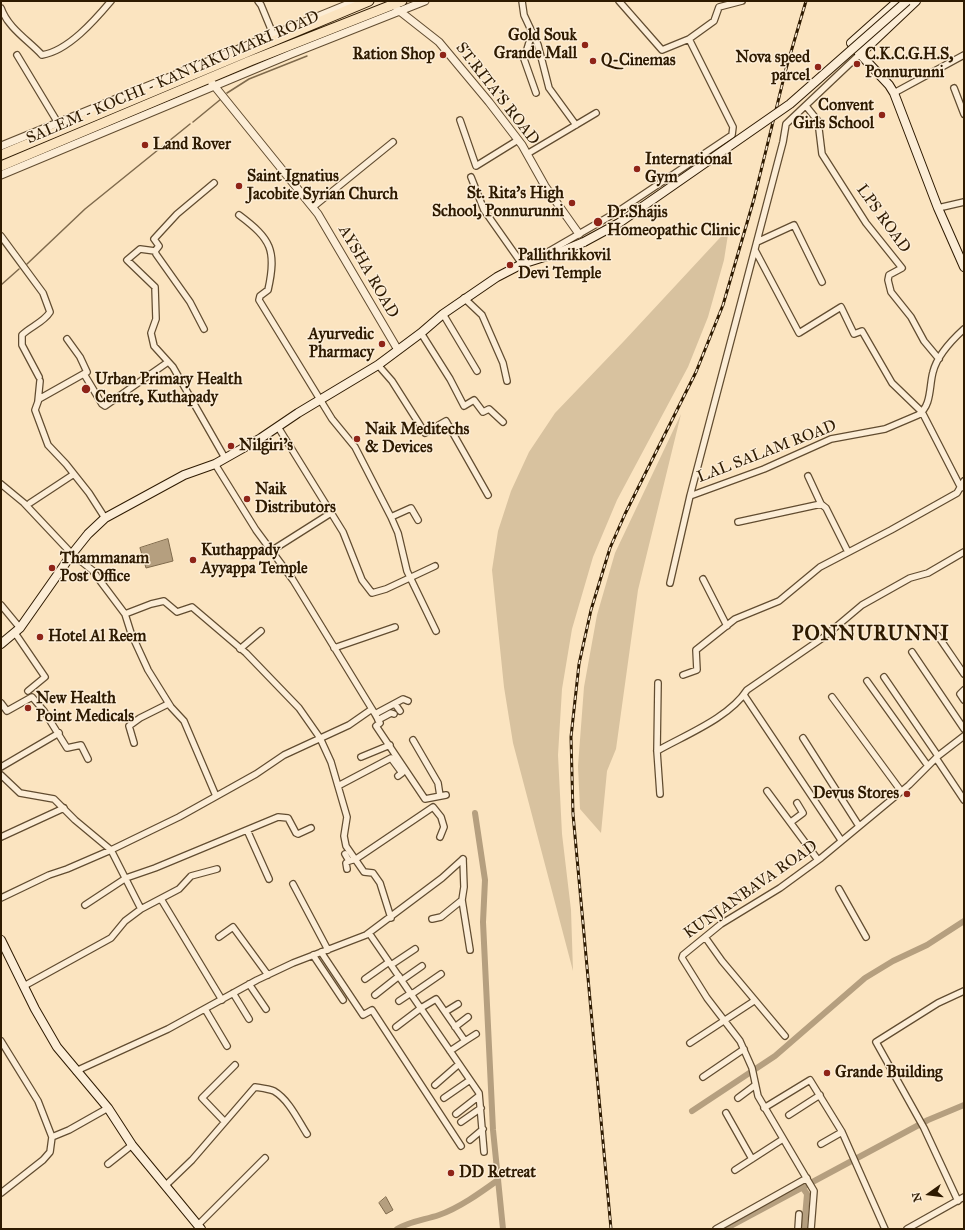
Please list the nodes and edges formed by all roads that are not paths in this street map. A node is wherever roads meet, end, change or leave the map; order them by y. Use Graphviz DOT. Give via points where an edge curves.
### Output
graph roads {
  1 [pos="111,1"];
  2 [pos="258,1"];
  3 [pos="356,1"];
  4 [pos="369,1"];
  5 [pos="402,1"];
  6 [pos="426,1"];
  7 [pos="522,1"];
  8 [pos="619,1"];
  9 [pos="742,1"];
  10 [pos="898,1"];
  11 [pos="907,1"];
  12 [pos="916,1"];
  13 [pos="390,5"];
  14 [pos="1,8"];
  15 [pos="399,10"];
  16 [pos="532,33"];
  17 [pos="274,34"];
  18 [pos="688,39"];
  19 [pos="860,54"];
  20 [pos="964,54"];
  21 [pos="17,55"];
  22 [pos="209,78"];
  23 [pos="214,86"];
  24 [pos="954,88"];
  25 [pos="894,92"];
  26 [pos="536,93"];
  27 [pos="127,101"];
  28 [pos="806,106"];
  29 [pos="131,111"];
  30 [pos="596,113"];
  31 [pos="964,114"];
  32 [pos="460,120"];
  33 [pos="58,123"];
  34 [pos="576,125"];
  35 [pos="518,140"];
  36 [pos="393,142"];
  37 [pos="1,146"];
  38 [pos="527,154"];
  39 [pos="1,155"];
  40 [pos="1,166"];
  41 [pos="1,175"];
  42 [pos="471,177"];
  43 [pos="214,183"];
  44 [pos="964,202"];
  45 [pos="313,207"];
  46 [pos="938,208"];
  47 [pos="239,215"];
  48 [pos="579,234"];
  49 [pos="1,236"];
  50 [pos="757,242"];
  51 [pos="755,250"];
  52 [pos="155,251"];
  53 [pos="537,259"];
  54 [pos="522,264"];
  55 [pos="964,267"];
  56 [pos="822,282"];
  57 [pos="464,298"];
  58 [pos="443,314"];
  59 [pos="204,329"];
  60 [pos="964,329"];
  61 [pos="421,333"];
  62 [pos="66,339"];
  63 [pos="398,350"];
  64 [pos="939,359"];
  65 [pos="168,362"];
  66 [pos="378,365"];
  67 [pos="477,371"];
  68 [pos="84,374"];
  69 [pos="507,381"];
  70 [pos="320,400"];
  71 [pos="38,401"];
  72 [pos="922,412"];
  73 [pos="503,422"];
  74 [pos="278,427"];
  75 [pos="225,458"];
  76 [pos="215,464"];
  77 [pos="74,474"];
  78 [pos="808,476"];
  79 [pos="964,480"];
  80 [pos="1,484"];
  81 [pos="961,488"];
  82 [pos="488,495"];
  83 [pos="690,496"];
  84 [pos="30,504"];
  85 [pos="821,504"];
  86 [pos="331,513"];
  87 [pos="391,517"];
  88 [pos="104,518"];
  89 [pos="418,520"];
  90 [pos="738,522"];
  91 [pos="271,551"];
  92 [pos="848,552"];
  93 [pos="964,552"];
  94 [pos="72,554"];
  95 [pos="435,566"];
  96 [pos="410,578"];
  97 [pos="703,579"];
  98 [pos="670,583"];
  99 [pos="1,605"];
  100 [pos="125,614"];
  101 [pos="727,626"];
  102 [pos="395,627"];
  103 [pos="17,630"];
  104 [pos="261,631"];
  105 [pos="436,631"];
  106 [pos="938,636"];
  107 [pos="1,644"];
  108 [pos="240,648"];
  109 [pos="334,648"];
  110 [pos="912,652"];
  111 [pos="964,674"];
  112 [pos="684,675"];
  113 [pos="884,677"];
  114 [pos="867,681"];
  115 [pos="658,683"];
  116 [pos="964,690"];
  117 [pos="28,691"];
  118 [pos="744,695"];
  119 [pos="832,697"];
  120 [pos="964,700"];
  121 [pos="408,701"];
  122 [pos="1,703"];
  123 [pos="168,704"];
  124 [pos="395,704"];
  125 [pos="374,711"];
  126 [pos="400,711"];
  127 [pos="394,714"];
  128 [pos="378,720"];
  129 [pos="964,729"];
  130 [pos="59,733"];
  131 [pos="964,736"];
  132 [pos="320,738"];
  133 [pos="803,738"];
  134 [pos="413,740"];
  135 [pos="134,743"];
  136 [pos="390,745"];
  137 [pos="657,751"];
  138 [pos="361,757"];
  139 [pos="394,757"];
  140 [pos="937,757"];
  141 [pos="88,759"];
  142 [pos="928,766"];
  143 [pos="1,767"];
  144 [pos="1,775"];
  145 [pos="398,776"];
  146 [pos="338,786"];
  147 [pos="767,791"];
  148 [pos="901,792"];
  149 [pos="660,794"];
  150 [pos="446,795"];
  151 [pos="216,796"];
  152 [pos="440,796"];
  153 [pos="432,798"];
  154 [pos="964,800"];
  155 [pos="797,803"];
  156 [pos="433,807"];
  157 [pos="64,808"];
  158 [pos="790,822"];
  159 [pos="859,826"];
  160 [pos="311,828"];
  161 [pos="247,830"];
  162 [pos="1,837"];
  163 [pos="440,837"];
  164 [pos="841,840"];
  165 [pos="111,850"];
  166 [pos="345,854"];
  167 [pos="356,859"];
  168 [pos="818,860"];
  169 [pos="349,861"];
  170 [pos="217,869"];
  171 [pos="347,869"];
  172 [pos="126,878"];
  173 [pos="269,878"];
  174 [pos="293,884"];
  175 [pos="839,889"];
  176 [pos="1,898"];
  177 [pos="161,899"];
  178 [pos="462,900"];
  179 [pos="84,905"];
  180 [pos="141,909"];
  181 [pos="391,918"];
  182 [pos="432,919"];
  183 [pos="369,933"];
  184 [pos="219,937"];
  185 [pos="705,937"];
  186 [pos="866,937"];
  187 [pos="1,940"];
  188 [pos="415,949"];
  189 [pos="328,950"];
  190 [pos="470,950"];
  191 [pos="4,952"];
  192 [pos="321,952"];
  193 [pos="313,955"];
  194 [pos="390,963"];
  195 [pos="422,966"];
  196 [pos="441,974"];
  197 [pos="268,975"];
  198 [pos="400,978"];
  199 [pos="364,979"];
  200 [pos="250,984"];
  201 [pos="24,986"];
  202 [pos="964,991"];
  203 [pos="233,994"];
  204 [pos="411,994"];
  205 [pos="375,995"];
  206 [pos="222,1000"];
  207 [pos="343,1000"];
  208 [pos="399,1001"];
  209 [pos="754,1001"];
  210 [pos="458,1004"];
  211 [pos="421,1008"];
  212 [pos="204,1009"];
  213 [pos="266,1009"];
  214 [pos="445,1012"];
  215 [pos="249,1018"];
  216 [pos="468,1018"];
  217 [pos="725,1022"];
  218 [pos="396,1027"];
  219 [pos="455,1027"];
  220 [pos="476,1034"];
  221 [pos="785,1036"];
  222 [pos="1,1041"];
  223 [pos="465,1041"];
  224 [pos="690,1043"];
  225 [pos="227,1046"];
  226 [pos="744,1049"];
  227 [pos="450,1051"];
  228 [pos="459,1064"];
  229 [pos="234,1065"];
  230 [pos="76,1071"];
  231 [pos="702,1077"];
  232 [pos="470,1080"];
  233 [pos="435,1085"];
  234 [pos="754,1086"];
  235 [pos="820,1095"];
  236 [pos="479,1096"];
  237 [pos="444,1098"];
  238 [pos="738,1098"];
  239 [pos="108,1108"];
  240 [pos="481,1108"];
  241 [pos="764,1108"];
  242 [pos="726,1113"];
  243 [pos="456,1114"];
  244 [pos="789,1115"];
  245 [pos="224,1122"];
  246 [pos="461,1122"];
  247 [pos="483,1129"];
  248 [pos="842,1132"];
  249 [pos="307,1134"];
  250 [pos="52,1137"];
  251 [pos="782,1139"];
  252 [pos="470,1140"];
  253 [pos="821,1144"];
  254 [pos="132,1145"];
  255 [pos="461,1146"];
  256 [pos="484,1152"];
  257 [pos="265,1158"];
  258 [pos="752,1159"];
  259 [pos="108,1164"];
  260 [pos="735,1170"];
  261 [pos="807,1178"];
  262 [pos="166,1185"];
  263 [pos="1,1193"];
  264 [pos="964,1197"];
  265 [pos="958,1201"];
  266 [pos="799,1214"];
  267 [pos="199,1227"];
  268 [pos="716,1229"];
  269 [pos="798,1229"];
  270 [pos="811,1229"];
  271 [pos="885,1229"];
  272 [pos="909,1229"];
  1 -- 14 [label="street" via="97,18 69,42 53,54 42,55 15,30"];
  2 -- 17 [label="street"];
  3 -- 17 [label="street"];
  4 -- 27 [label="highway, SALEM - KOCHI - KANYAKUMARI ROAD"];
  5 -- 13 [label="highway, SALEM - KOCHI - KANYAKUMARI ROAD"];
  6 -- 15 [label="street"];
  7 -- 16 [label="street" via="524,15"];
  8 -- 18 [label="street" via="662,50"];
  9 -- 18 [label="street" via="719,7 714,21"];
  10 -- 19 [label="main road" via="851,43"];
  11 -- 53 [label="main road, bridge" via="772,117 619,223 560,252"];
  12 -- 19 [label="main road"];
  13 -- 15 [label="street, ST.RITA'S ROAD"];
  13 -- 22 [label="highway, SALEM - KOCHI - KANYAKUMARI ROAD"];
  15 -- 23 [label="street"];
  15 -- 35 [label="street, ST.RITA'S ROAD" via="439,42"];
  16 -- 26 [label="street" via="524,59"];
  16 -- 34 [label="street" via="538,45 549,88"];
  17 -- 33 [label="street"];
  18 -- 48 [label="street" via="732,127 732,135 639,198"];
  19 -- 25 [label="main road"];
  19 -- 28 [label="street"];
  20 -- 25 [label="street"];
  21 -- 33 [label="street"];
  22 -- 23 [label="street, AYSHA ROAD"];
  22 -- 29 [label="highway, SALEM - KOCHI - KANYAKUMARI ROAD"];
  23 -- 41 [label="street"];
  23 -- 45 [label="street, AYSHA ROAD"];
  24 -- 31 [label="street"];
  25 -- 46 [label="main road"];
  27 -- 29 [label="highway"];
  27 -- 39 [label="highway, SALEM - KOCHI - KANYAKUMARI ROAD"];
  28 -- 50 [label="street" via="786,124"];
  28 -- 64 [label="street, LPS ROAD" via="818,121 822,154 866,223 902,268 889,275 890,289"];
  29 -- 40 [label="highway, SALEM - KOCHI - KANYAKUMARI ROAD"];
  30 -- 34 [label="street"];
  32 -- 35 [label="street" via="476,166"];
  33 -- 37 [label="street"];
  34 -- 38 [label="street"];
  35 -- 38 [label="street, ST.RITA'S ROAD"];
  36 -- 45 [label="street"];
  38 -- 48 [label="street, ST.RITA'S ROAD" via="545,186"];
  42 -- 54 [label="street" via="484,210"];
  43 -- 52 [label="street" via="155,236 154,239 159,246"];
  44 -- 46 [label="street"];
  45 -- 63 [label="street, AYSHA ROAD"];
  46 -- 55 [label="main road"];
  47 -- 70 [label="street" via="257,229 267,241 272,254 268,290 259,300"];
  48 -- 53 [label="street"];
  49 -- 71 [label="street" via="43,293 50,312 22,335 22,346 40,379"];
  50 -- 51 [label="street"];
  50 -- 56 [label="street" via="794,225"];
  51 -- 72 [label="street" via="799,333 841,307 854,334 862,331 892,383"];
  51 -- 83 [label="street"];
  52 -- 59 [label="street" via="190,302"];
  52 -- 65 [label="street" via="140,249 127,260 155,287 156,319 151,333 154,346"];
  53 -- 54 [label="main road"];
  54 -- 57 [label="main road"];
  57 -- 58 [label="main road"];
  57 -- 69 [label="street" via="482,315 503,363"];
  58 -- 61 [label="main road"];
  58 -- 67 [label="street"];
  60 -- 64 [label="street"];
  61 -- 63 [label="main road"];
  61 -- 73 [label="street" via="464,406 474,400 484,412 489,409"];
  62 -- 68 [label="street" via="86,369"];
  63 -- 66 [label="main road"];
  64 -- 72 [label="street" via="933,371 927,403"];
  65 -- 68 [label="street" via="105,406"];
  65 -- 75 [label="street"];
  66 -- 70 [label="main road"];
  66 -- 82 [label="street" via="392,381 425,433 446,421"];
  68 -- 71 [label="street"];
  70 -- 74 [label="main road"];
  70 -- 87 [label="street" via="355,447"];
  71 -- 77 [label="street" via="35,410 46,441"];
  72 -- 81 [label="street"];
  72 -- 83 [label="street, LAL SALAM ROAD" via="885,429 832,439 764,470"];
  74 -- 75 [label="main road"];
  74 -- 86 [label="street"];
  75 -- 76 [label="main road"];
  76 -- 88 [label="main road" via="184,475"];
  76 -- 91 [label="street"];
  77 -- 84 [label="street"];
  77 -- 88 [label="street"];
  78 -- 85 [label="street"];
  79 -- 81 [label="street"];
  80 -- 94 [label="street" via="24,503"];
  81 -- 92 [label="street" via="937,505"];
  83 -- 98 [label="street"];
  85 -- 90 [label="street"];
  85 -- 92 [label="street" via="826,508"];
  86 -- 91 [label="street"];
  86 -- 96 [label="street" via="343,532 362,580 372,593"];
  87 -- 89 [label="street" via="411,508"];
  87 -- 96 [label="street"];
  88 -- 94 [label="main road"];
  91 -- 109 [label="street" via="293,580"];
  92 -- 101 [label="street" via="820,567 779,601 735,619"];
  93 -- 118 [label="street" via="928,573 910,578 862,605 833,630 762,679"];
  94 -- 100 [label="street" via="92,570"];
  94 -- 103 [label="main road"];
  95 -- 96 [label="street"];
  96 -- 105 [label="street"];
  97 -- 101 [label="street"];
  99 -- 103 [label="street"];
  100 -- 108 [label="street" via="164,601 177,612 192,607"];
  100 -- 123 [label="street" via="148,670"];
  101 -- 112 [label="street" via="696,650 697,670"];
  102 -- 109 [label="street"];
  103 -- 107 [label="main road"];
  103 -- 117 [label="street" via="45,677"];
  104 -- 108 [label="street"];
  106 -- 111 [label="street"];
  108 -- 132 [label="street" via="299,708"];
  109 -- 125 [label="street"];
  110 -- 129 [label="street"];
  113 -- 140 [label="street"];
  114 -- 142 [label="street"];
  115 -- 137 [label="street"];
  116 -- 120 [label="street" via="960,694"];
  118 -- 137 [label="street" via="724,713"];
  118 -- 164 [label="street"];
  119 -- 148 [label="street"];
  121 -- 124 [label="street" via="403,699"];
  122 -- 130 [label="street" via="7,711 32,697"];
  123 -- 135 [label="street" via="128,726"];
  123 -- 151 [label="street" via="184,721"];
  124 -- 125 [label="street"];
  124 -- 126 [label="street"];
  125 -- 128 [label="street"];
  125 -- 132 [label="street"];
  127 -- 128 [label="street"];
  128 -- 136 [label="street" via="380,723 376,726"];
  130 -- 141 [label="street" via="67,748 82,745"];
  130 -- 143 [label="street"];
  131 -- 140 [label="street, KUNJANBAVA ROAD"];
  132 -- 146 [label="street" via="332,762"];
  132 -- 151 [label="street" via="284,755"];
  133 -- 159 [label="street"];
  134 -- 152 [label="street" via="438,783"];
  136 -- 138 [label="street"];
  136 -- 139 [label="street"];
  137 -- 149 [label="street"];
  139 -- 145 [label="street" via="402,773"];
  139 -- 146 [label="street"];
  139 -- 153 [label="street" via="426,799"];
  140 -- 142 [label="street, KUNJANBAVA ROAD"];
  140 -- 154 [label="street"];
  142 -- 148 [label="street, KUNJANBAVA ROAD"];
  144 -- 157 [label="street" via="20,793 54,799"];
  146 -- 167 [label="street" via="347,817 344,836 346,846"];
  147 -- 158 [label="street"];
  148 -- 159 [label="street, KUNJANBAVA ROAD"];
  150 -- 152 [label="street"];
  151 -- 165 [label="street" via="180,817"];
  152 -- 153 [label="street"];
  153 -- 156 [label="street"];
  155 -- 158 [label="street" via="803,813"];
  156 -- 163 [label="street" via="441,817 444,828"];
  156 -- 167 [label="street"];
  157 -- 162 [label="street"];
  157 -- 165 [label="street"];
  158 -- 168 [label="street"];
  159 -- 164 [label="street, KUNJANBAVA ROAD"];
  160 -- 161 [label="street" via="298,834 288,818 278,817"];
  161 -- 172 [label="street"];
  161 -- 173 [label="street"];
  164 -- 168 [label="street, KUNJANBAVA ROAD"];
  165 -- 172 [label="street"];
  165 -- 176 [label="street"];
  166 -- 169 [label="street"];
  167 -- 169 [label="street"];
  167 -- 181 [label="street" via="364,872 373,873 380,883"];
  168 -- 185 [label="street, KUNJANBAVA ROAD"];
  169 -- 171 [label="street" via="346,863"];
  170 -- 177 [label="street" via="191,876 179,889"];
  172 -- 179 [label="street"];
  172 -- 180 [label="street"];
  174 -- 189 [label="street"];
  175 -- 186 [label="street"];
  177 -- 180 [label="street"];
  177 -- 206 [label="street"];
  178 -- 181 [label="street" via="463,859"];
  178 -- 182 [label="street" via="441,918"];
  178 -- 190 [label="street"];
  180 -- 201 [label="street" via="111,938"];
  181 -- 183 [label="street"];
  183 -- 189 [label="street"];
  183 -- 194 [label="street"];
  184 -- 197 [label="street" via="233,927"];
  185 -- 209 [label="street"];
  185 -- 217 [label="street, KUNJANBAVA ROAD" via="683,955 682,961"];
  187 -- 191 [label="main road"];
  188 -- 194 [label="street"];
  189 -- 192 [label="street"];
  191 -- 201 [label="main road"];
  192 -- 193 [label="street"];
  192 -- 255 [label="street" via="362,1015 372,1010"];
  193 -- 197 [label="street"];
  193 -- 207 [label="street"];
  194 -- 198 [label="street"];
  194 -- 199 [label="street"];
  195 -- 198 [label="street"];
  196 -- 204 [label="street"];
  197 -- 200 [label="street"];
  198 -- 204 [label="street"];
  198 -- 205 [label="street"];
  200 -- 203 [label="street"];
  200 -- 213 [label="street"];
  201 -- 230 [label="main road" via="57,1047"];
  202 -- 265 [label="street" via="938,1003 876,1042 922,1125"];
  203 -- 206 [label="street"];
  203 -- 215 [label="street"];
  204 -- 208 [label="street"];
  204 -- 211 [label="street"];
  206 -- 212 [label="street"];
  209 -- 217 [label="street"];
  209 -- 221 [label="street"];
  210 -- 214 [label="street"];
  211 -- 214 [label="street" via="436,999"];
  211 -- 218 [label="street"];
  211 -- 227 [label="street"];
  212 -- 225 [label="street"];
  212 -- 230 [label="street" via="168,1029"];
  214 -- 219 [label="street"];
  216 -- 219 [label="street"];
  217 -- 224 [label="street"];
  217 -- 226 [label="street, KUNJANBAVA ROAD"];
  219 -- 223 [label="street"];
  220 -- 223 [label="street"];
  222 -- 250 [label="street" via="38,1101"];
  223 -- 227 [label="street"];
  226 -- 231 [label="street"];
  226 -- 234 [label="street, KUNJANBAVA ROAD" via="752,1068"];
  227 -- 228 [label="street"];
  228 -- 232 [label="street"];
  228 -- 233 [label="street"];
  229 -- 245 [label="street" via="202,1098"];
  230 -- 239 [label="main road"];
  232 -- 236 [label="street"];
  232 -- 237 [label="street"];
  234 -- 238 [label="street"];
  234 -- 241 [label="street, KUNJANBAVA ROAD"];
  235 -- 241 [label="street" via="810,1080"];
  235 -- 244 [label="street"];
  235 -- 248 [label="street"];
  236 -- 240 [label="street"];
  236 -- 243 [label="street"];
  239 -- 250 [label="street"];
  239 -- 254 [label="main road"];
  240 -- 246 [label="street"];
  240 -- 247 [label="street"];
  241 -- 251 [label="street, KUNJANBAVA ROAD"];
  242 -- 258 [label="street"];
  245 -- 249 [label="street" via="255,1087 274,1091 291,1108"];
  245 -- 262 [label="street" via="192,1160"];
  247 -- 252 [label="street"];
  247 -- 256 [label="street"];
  248 -- 253 [label="street"];
  248 -- 271 [label="street"];
  250 -- 263 [label="street" via="50,1152 43,1160"];
  251 -- 258 [label="street"];
  251 -- 261 [label="street, KUNJANBAVA ROAD"];
  254 -- 259 [label="street"];
  254 -- 262 [label="main road"];
  257 -- 267 [label="street"];
  258 -- 260 [label="street"];
  261 -- 268 [label="street"];
  261 -- 270 [label="street, KUNJANBAVA ROAD" via="814,1191"];
  262 -- 267 [label="main road"];
  264 -- 265 [label="street"];
  265 -- 272 [label="street"];
  266 -- 269 [label="street"];
}
